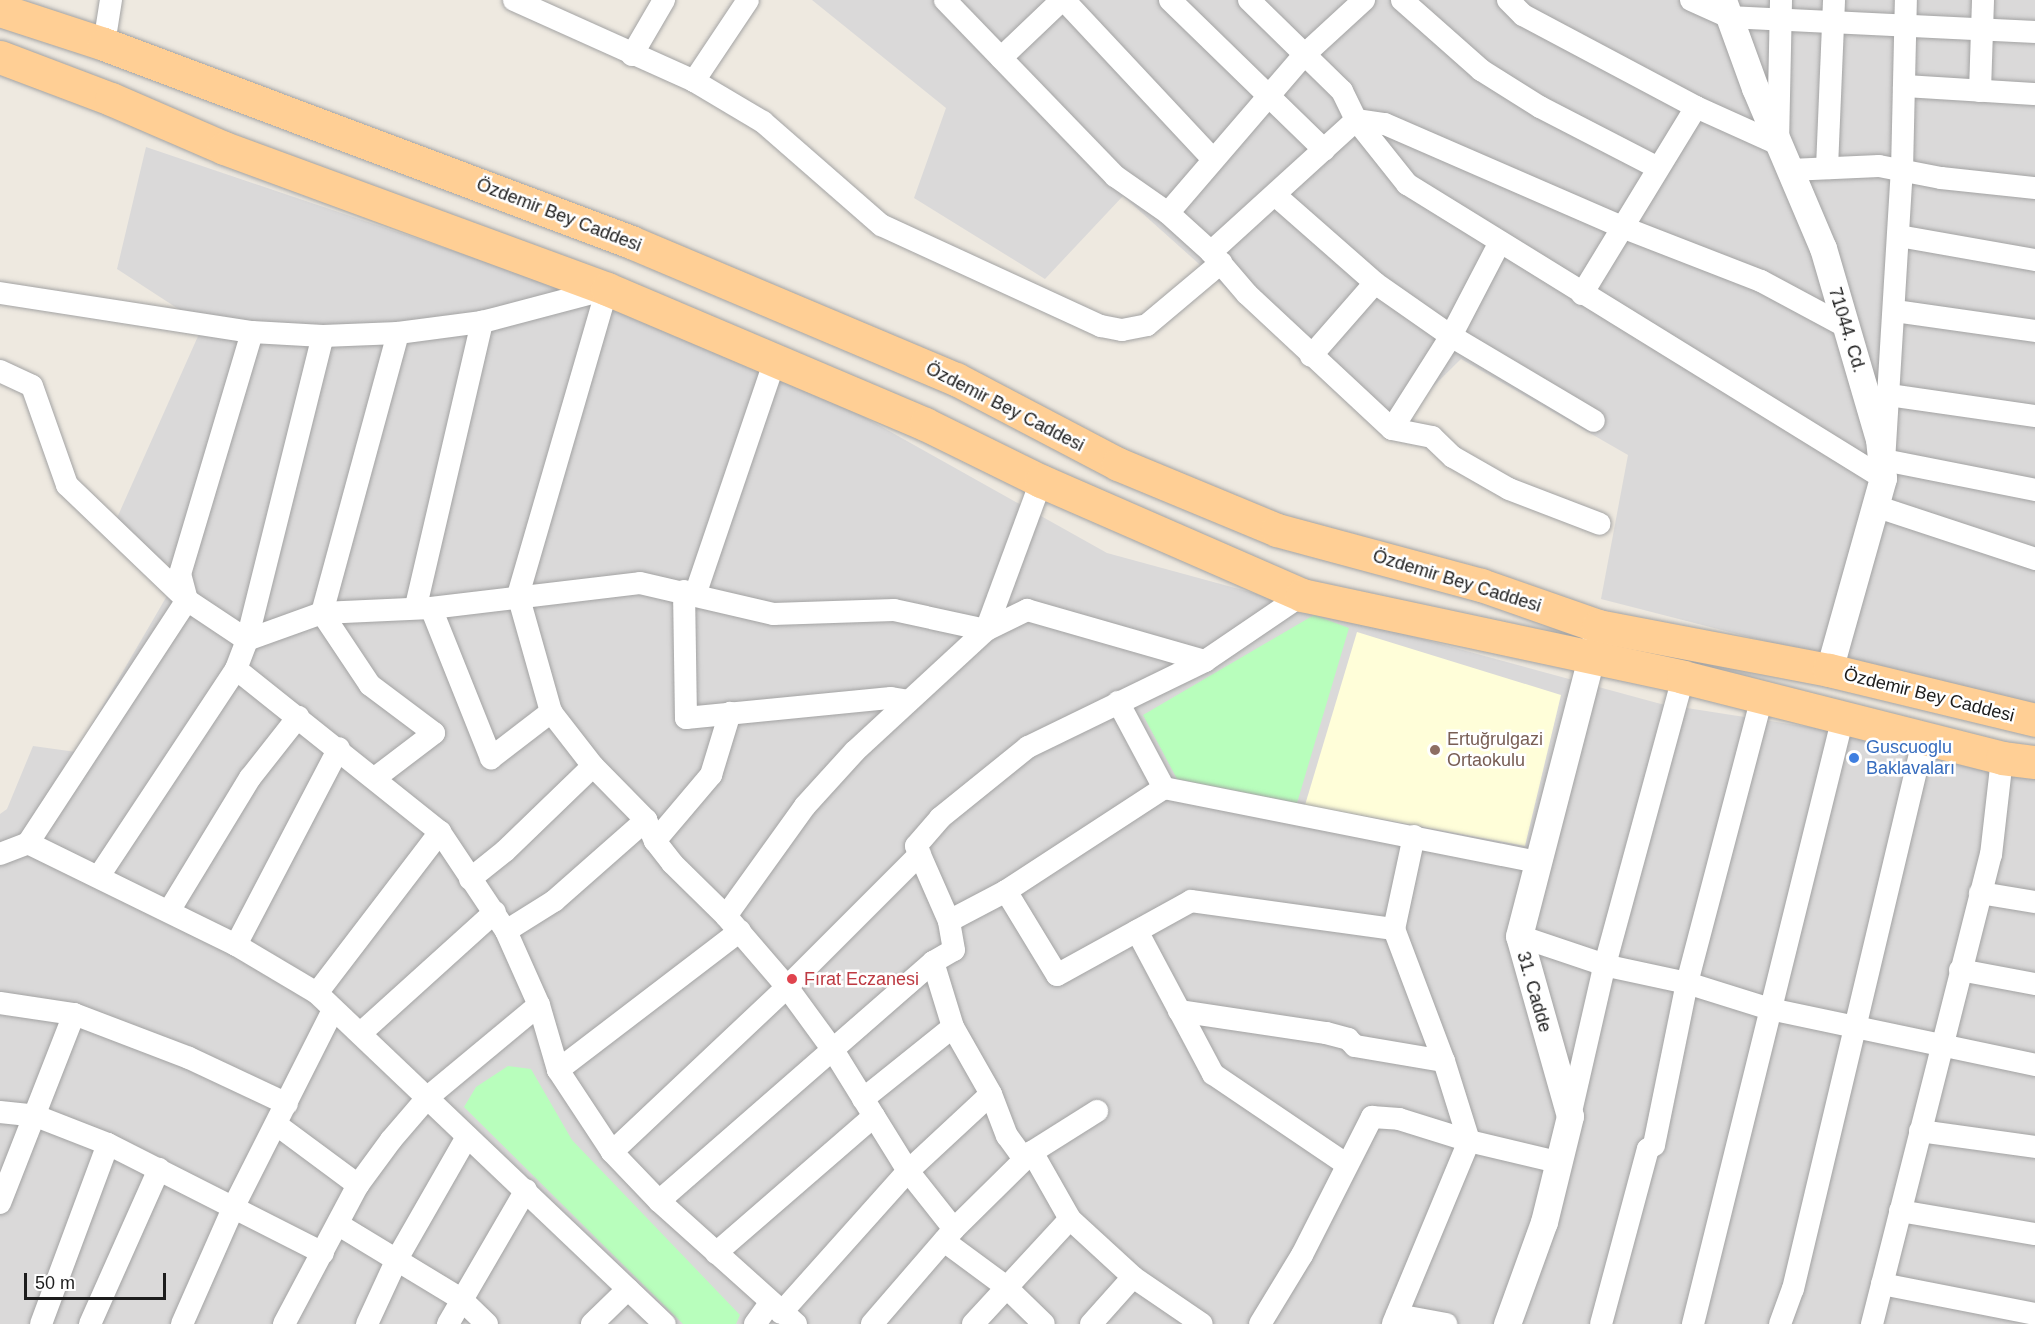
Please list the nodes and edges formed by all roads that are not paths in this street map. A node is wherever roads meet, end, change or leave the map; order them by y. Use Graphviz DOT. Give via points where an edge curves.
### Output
graph roads {
  1 [pos="111,0"];
  2 [pos="514,0"];
  3 [pos="664,0"];
  4 [pos="748,0"];
  5 [pos="945,0"];
  6 [pos="1063,0"];
  7 [pos="1170,0"];
  8 [pos="1364,0"];
  9 [pos="1402,0"];
  10 [pos="1508,0"];
  11 [pos="1691,0"];
  12 [pos="1906,0"];
  13 [pos="1983,0"];
  14 [pos="1256,2"];
  15 [pos="1726,9"];
  16 [pos="0,10"];
  17 [pos="1781,10"];
  18 [pos="1833,11"];
  19 [pos="1904,24"];
  20 [pos="1981,28"];
  21 [pos="2035,32"];
  22 [pos="104,44"];
  23 [pos="632,55"];
  24 [pos="1304,56"];
  25 [pos="0,57"];
  26 [pos="1001,58"];
  27 [pos="694,81"];
  28 [pos="1904,86"];
  29 [pos="1980,91"];
  30 [pos="2035,94"];
  31 [pos="1270,95"];
  32 [pos="1696,107"];
  33 [pos="1356,120"];
  34 [pos="1778,144"];
  35 [pos="1324,150"];
  36 [pos="1212,158"];
  37 [pos="1658,168"];
  38 [pos="1827,168"];
  39 [pos="1790,170"];
  40 [pos="1902,171"];
  41 [pos="2035,188"];
  42 [pos="1275,195"];
  43 [pos="1168,213"];
  44 [pos="1622,227"];
  45 [pos="1899,236"];
  46 [pos="1500,242"];
  47 [pos="1216,258"];
  48 [pos="2035,260"];
  49 [pos="1375,283"];
  50 [pos="607,289"];
  51 [pos="0,292"];
  52 [pos="1581,294"];
  53 [pos="1895,310"];
  54 [pos="482,322"];
  55 [pos="1843,325"];
  56 [pos="2035,331"];
  57 [pos="252,332"];
  58 [pos="398,333"];
  59 [pos="323,336"];
  60 [pos="1451,336"];
  61 [pos="1311,356"];
  62 [pos="775,360"];
  63 [pos="0,371"];
  64 [pos="1889,396"];
  65 [pos="2035,416"];
  66 [pos="1594,421"];
  67 [pos="1392,429"];
  68 [pos="1884,469"];
  69 [pos="1041,480"];
  70 [pos="2035,490"];
  71 [pos="1875,506"];
  72 [pos="1600,524"];
  73 [pos="2035,559"];
  74 [pos="689,593"];
  75 [pos="518,595"];
  76 [pos="1302,595"];
  77 [pos="187,600"];
  78 [pos="423,607"];
  79 [pos="322,613"];
  80 [pos="986,630"];
  81 [pos="247,640"];
  82 [pos="1595,642"];
  83 [pos="1205,662"];
  84 [pos="236,669"];
  85 [pos="1828,670"];
  86 [pos="1683,677"];
  87 [pos="1762,697"];
  88 [pos="908,701"];
  89 [pos="1118,702"];
  90 [pos="551,712"];
  91 [pos="730,713"];
  92 [pos="298,717"];
  93 [pos="1843,717"];
  94 [pos="2035,720"];
  95 [pos="1924,737"];
  96 [pos="339,748"];
  97 [pos="2002,758"];
  98 [pos="2035,762"];
  99 [pos="593,766"];
  100 [pos="375,778"];
  101 [pos="1164,788"];
  102 [pos="646,820"];
  103 [pos="440,832"];
  104 [pos="1414,836"];
  105 [pos="655,841"];
  106 [pos="28,843"];
  107 [pos="0,854"];
  108 [pos="920,854"];
  109 [pos="1539,862"];
  110 [pos="99,876"];
  111 [pos="470,879"];
  112 [pos="1006,891"];
  113 [pos="1980,893"];
  114 [pos="2035,902"];
  115 [pos="169,911"];
  116 [pos="495,912"];
  117 [pos="949,921"];
  118 [pos="733,924"];
  119 [pos="1394,930"];
  120 [pos="506,931"];
  121 [pos="1137,931"];
  122 [pos="1519,936"];
  123 [pos="236,945"];
  124 [pos="933,962"];
  125 [pos="1608,966"];
  126 [pos="1960,970"];
  127 [pos="1687,983"];
  128 [pos="2035,984"];
  129 [pos="787,987"];
  130 [pos="317,993"];
  131 [pos="0,1003"];
  132 [pos="539,1005"];
  133 [pos="1770,1009"];
  134 [pos="333,1010"];
  135 [pos="1179,1011"];
  136 [pos="74,1014"];
  137 [pos="953,1027"];
  138 [pos="1856,1028"];
  139 [pos="362,1032"];
  140 [pos="1943,1049"];
  141 [pos="832,1050"];
  142 [pos="1444,1061"];
  143 [pos="2035,1065"];
  144 [pos="558,1070"];
  145 [pos="991,1094"];
  146 [pos="428,1096"];
  147 [pos="287,1104"];
  148 [pos="868,1108"];
  149 [pos="1097,1111"];
  150 [pos="0,1112"];
  151 [pos="36,1116"];
  152 [pos="1570,1116"];
  153 [pos="277,1125"];
  154 [pos="1920,1131"];
  155 [pos="466,1137"];
  156 [pos="1469,1141"];
  157 [pos="108,1144"];
  158 [pos="2035,1147"];
  159 [pos="612,1152"];
  160 [pos="1028,1155"];
  161 [pos="1557,1162"];
  162 [pos="1346,1164"];
  163 [pos="159,1168"];
  164 [pos="908,1171"];
  165 [pos="358,1185"];
  166 [pos="526,1190"];
  167 [pos="659,1201"];
  168 [pos="0,1203"];
  169 [pos="234,1206"];
  170 [pos="1900,1211"];
  171 [pos="1070,1219"];
  172 [pos="339,1225"];
  173 [pos="2035,1234"];
  174 [pos="949,1235"];
  175 [pos="323,1253"];
  176 [pos="716,1254"];
  177 [pos="397,1259"];
  178 [pos="1133,1277"];
  179 [pos="1882,1284"];
  180 [pos="1005,1286"];
  181 [pos="628,1289"];
  182 [pos="461,1299"];
  183 [pos="782,1313"];
  184 [pos="2026,1316"];
  185 [pos="1395,1319"];
  186 [pos="41,1324"];
  187 [pos="90,1324"];
  188 [pos="182,1324"];
  189 [pos="285,1324"];
  190 [pos="367,1324"];
  191 [pos="448,1324"];
  192 [pos="487,1324"];
  193 [pos="592,1324"];
  194 [pos="665,1324"];
  195 [pos="755,1324"];
  196 [pos="873,1324"];
  197 [pos="973,1324"];
  198 [pos="1044,1324"];
  199 [pos="1091,1324"];
  200 [pos="1203,1324"];
  201 [pos="1260,1324"];
  202 [pos="1446,1324"];
  203 [pos="1507,1324"];
  204 [pos="1601,1324"];
  205 [pos="1693,1324"];
  206 [pos="1780,1324"];
  207 [pos="1872,1324"];
  1 -- 22 [label="street"];
  2 -- 23 [label="street"];
  3 -- 23 [label="street"];
  4 -- 27 [label="street"];
  5 -- 26 [label="street"];
  6 -- 26 [label="street"];
  6 -- 36 [label="street"];
  7 -- 31 [label="street"];
  8 -- 24 [label="street"];
  9 -- 37 [label="street" via="1481,70 1540,107"];
  10 -- 32 [label="street" via="1522,15"];
  11 -- 15 [label="street"];
  12 -- 19 [label="street"];
  13 -- 20 [label="street"];
  14 -- 24 [label="street"];
  15 -- 17 [label="street"];
  15 -- 34 [label="street, 71044. Cd."];
  16 -- 22 [label="main road, Özdemir Bey Caddesi"];
  17 -- 18 [label="street"];
  17 -- 34 [label="street"];
  18 -- 19 [label="street"];
  18 -- 38 [label="street"];
  19 -- 20 [label="street"];
  19 -- 28 [label="street"];
  20 -- 21 [label="street"];
  20 -- 29 [label="street"];
  22 -- 82 [label="main road, Özdemir Bey Caddesi" via="631,242 956,379 1118,464 1277,530 1481,585"];
  23 -- 27 [label="street"];
  24 -- 31 [label="street"];
  24 -- 33 [label="street" via="1342,91"];
  25 -- 50 [label="main road" via="224,148"];
  26 -- 43 [label="street" via="1115,176"];
  27 -- 47 [label="street" via="763,122 881,225 1101,326 1122,330 1147,325"];
  28 -- 29 [label="street"];
  28 -- 40 [label="street"];
  29 -- 30 [label="street"];
  31 -- 35 [label="street"];
  31 -- 36 [label="street"];
  32 -- 34 [label="street"];
  32 -- 37 [label="street"];
  33 -- 35 [label="street"];
  33 -- 44 [label="street" via="1385,124"];
  33 -- 46 [label="street" via="1407,184"];
  34 -- 39 [label="street, 71044. Cd."];
  35 -- 42 [label="street"];
  36 -- 43 [label="street"];
  37 -- 44 [label="street"];
  38 -- 39 [label="street"];
  38 -- 40 [label="street" via="1879,166"];
  39 -- 55 [label="street, 71044. Cd." via="1823,248"];
  40 -- 41 [label="street"];
  40 -- 45 [label="street"];
  42 -- 47 [label="street"];
  42 -- 49 [label="street"];
  43 -- 47 [label="street"];
  44 -- 52 [label="street"];
  44 -- 55 [label="street" via="1761,281"];
  45 -- 48 [label="street"];
  45 -- 53 [label="street"];
  46 -- 52 [label="street"];
  46 -- 60 [label="street"];
  47 -- 61 [label="street"];
  49 -- 60 [label="street"];
  49 -- 61 [label="street"];
  50 -- 54 [label="street"];
  50 -- 62 [label="main road"];
  50 -- 75 [label="street"];
  51 -- 57 [label="street"];
  52 -- 68 [label="street"];
  53 -- 56 [label="street"];
  53 -- 64 [label="street"];
  54 -- 58 [label="street"];
  54 -- 78 [label="street"];
  55 -- 68 [label="street, 71044. Cd." via="1873,409"];
  57 -- 59 [label="street"];
  57 -- 77 [label="street" via="180,574"];
  58 -- 59 [label="street"];
  58 -- 79 [label="street"];
  59 -- 81 [label="street"];
  60 -- 66 [label="street"];
  60 -- 67 [label="street"];
  61 -- 67 [label="street"];
  62 -- 69 [label="main road" via="925,424"];
  62 -- 74 [label="street"];
  63 -- 77 [label="street" via="32,386 67,485"];
  64 -- 65 [label="street"];
  64 -- 68 [label="street"];
  67 -- 72 [label="street" via="1432,437 1453,457 1509,489"];
  68 -- 70 [label="street"];
  68 -- 71 [label="street, 71044. Cd."];
  69 -- 76 [label="main road"];
  69 -- 80 [label="street"];
  71 -- 73 [label="street"];
  71 -- 85 [label="street, 71044. Cd."];
  74 -- 75 [label="street" via="640,583"];
  74 -- 80 [label="street" via="773,614 894,610"];
  74 -- 91 [label="street" via="686,718"];
  75 -- 78 [label="street"];
  75 -- 90 [label="street"];
  76 -- 82 [label="main road"];
  76 -- 83 [label="street"];
  77 -- 81 [label="street"];
  77 -- 106 [label="street"];
  78 -- 79 [label="street"];
  78 -- 90 [label="street" via="491,758"];
  79 -- 81 [label="street"];
  79 -- 100 [label="street" via="370,685 434,733"];
  80 -- 83 [label="street" via="1027,610"];
  80 -- 88 [label="street"];
  81 -- 84 [label="street"];
  82 -- 85 [label="main road, Özdemir Bey Caddesi"];
  82 -- 86 [label="main road"];
  82 -- 109 [label="street, 31. Cadde"];
  83 -- 89 [label="street"];
  84 -- 92 [label="street"];
  84 -- 110 [label="street"];
  85 -- 94 [label="main road, Özdemir Bey Caddesi"];
  86 -- 87 [label="main road"];
  86 -- 125 [label="street"];
  87 -- 93 [label="main road"];
  87 -- 127 [label="street"];
  88 -- 91 [label="street" via="891,698"];
  88 -- 118 [label="street" via="805,806"];
  89 -- 101 [label="street"];
  89 -- 108 [label="street" via="1028,747 940,818 916,846"];
  90 -- 99 [label="street"];
  91 -- 105 [label="street" via="711,775"];
  92 -- 96 [label="street"];
  92 -- 115 [label="street" via="250,778"];
  93 -- 95 [label="main road"];
  93 -- 133 [label="street"];
  95 -- 97 [label="main road"];
  95 -- 138 [label="street"];
  96 -- 100 [label="street"];
  96 -- 123 [label="street"];
  97 -- 98 [label="main road"];
  97 -- 113 [label="street" via="1991,855"];
  99 -- 102 [label="street"];
  99 -- 111 [label="street" via="505,851"];
  100 -- 103 [label="street"];
  101 -- 104 [label="street"];
  101 -- 112 [label="street"];
  102 -- 105 [label="street"];
  102 -- 120 [label="street" via="554,901"];
  103 -- 111 [label="street"];
  103 -- 130 [label="street"];
  104 -- 109 [label="street"];
  104 -- 119 [label="street"];
  105 -- 118 [label="street"];
  106 -- 107 [label="street"];
  106 -- 110 [label="street"];
  108 -- 117 [label="street"];
  108 -- 129 [label="street"];
  109 -- 122 [label="street, 31. Cadde"];
  110 -- 115 [label="street"];
  111 -- 116 [label="street"];
  112 -- 117 [label="street"];
  112 -- 121 [label="street" via="1057,975"];
  113 -- 114 [label="street"];
  113 -- 126 [label="street"];
  115 -- 123 [label="street"];
  116 -- 120 [label="street"];
  116 -- 139 [label="street"];
  117 -- 124 [label="street" via="954,950"];
  118 -- 129 [label="street"];
  118 -- 144 [label="street"];
  119 -- 121 [label="street" via="1191,901"];
  119 -- 142 [label="street"];
  120 -- 132 [label="street"];
  121 -- 135 [label="street"];
  122 -- 125 [label="street"];
  122 -- 152 [label="street, 31. Cadde"];
  123 -- 130 [label="street"];
  124 -- 137 [label="street"];
  124 -- 141 [label="street"];
  125 -- 127 [label="street"];
  125 -- 152 [label="street" via="1603,972"];
  126 -- 128 [label="street"];
  126 -- 140 [label="street"];
  127 -- 133 [label="street"];
  127 -- 204 [label="street" via="1654,1145 1648,1149"];
  129 -- 141 [label="street"];
  129 -- 159 [label="street"];
  130 -- 134 [label="street"];
  131 -- 136 [label="street"];
  132 -- 144 [label="street"];
  132 -- 146 [label="street"];
  133 -- 138 [label="street"];
  133 -- 205 [label="street"];
  134 -- 139 [label="street"];
  134 -- 147 [label="street"];
  135 -- 142 [label="street" via="1326,1033 1348,1039 1354,1046"];
  135 -- 162 [label="street" via="1213,1074"];
  136 -- 147 [label="street" via="189,1058"];
  136 -- 151 [label="street"];
  137 -- 145 [label="street"];
  137 -- 148 [label="street"];
  138 -- 140 [label="street"];
  138 -- 206 [label="street" via="1793,1289"];
  139 -- 146 [label="street"];
  140 -- 143 [label="street"];
  140 -- 154 [label="street"];
  141 -- 148 [label="street"];
  141 -- 167 [label="street"];
  142 -- 156 [label="street"];
  144 -- 159 [label="street"];
  145 -- 160 [label="street" via="1007,1136"];
  145 -- 164 [label="street"];
  146 -- 155 [label="street"];
  146 -- 165 [label="street"];
  147 -- 153 [label="street"];
  148 -- 164 [label="street"];
  148 -- 176 [label="street"];
  149 -- 160 [label="street"];
  150 -- 151 [label="street"];
  151 -- 157 [label="street"];
  151 -- 168 [label="street"];
  152 -- 161 [label="street"];
  153 -- 165 [label="street"];
  153 -- 169 [label="street"];
  154 -- 158 [label="street"];
  154 -- 170 [label="street"];
  155 -- 166 [label="street"];
  155 -- 177 [label="street"];
  156 -- 161 [label="street"];
  156 -- 162 [label="street" via="1399,1119 1372,1117"];
  156 -- 185 [label="street"];
  157 -- 163 [label="street"];
  157 -- 186 [label="street"];
  159 -- 167 [label="street"];
  160 -- 171 [label="street"];
  160 -- 174 [label="street"];
  161 -- 203 [label="street" via="1544,1222"];
  162 -- 201 [label="street" via="1302,1255"];
  163 -- 169 [label="street"];
  163 -- 187 [label="street"];
  164 -- 174 [label="street"];
  164 -- 183 [label="street"];
  165 -- 172 [label="street"];
  166 -- 181 [label="street"];
  166 -- 182 [label="street"];
  167 -- 176 [label="street"];
  169 -- 175 [label="street"];
  169 -- 188 [label="street"];
  170 -- 173 [label="street"];
  170 -- 179 [label="street"];
  171 -- 178 [label="street"];
  171 -- 180 [label="street"];
  172 -- 175 [label="street"];
  172 -- 177 [label="street"];
  174 -- 180 [label="street"];
  174 -- 196 [label="street"];
  175 -- 189 [label="street"];
  176 -- 183 [label="street"];
  177 -- 182 [label="street"];
  177 -- 190 [label="street"];
  178 -- 199 [label="street"];
  178 -- 200 [label="street"];
  179 -- 184 [label="street"];
  179 -- 207 [label="street"];
  180 -- 197 [label="street"];
  180 -- 198 [label="street"];
  181 -- 193 [label="street"];
  181 -- 194 [label="street"];
  182 -- 191 [label="street"];
  182 -- 192 [label="street"];
  183 -- 195 [label="street"];
  185 -- 202 [label="street"];
}
